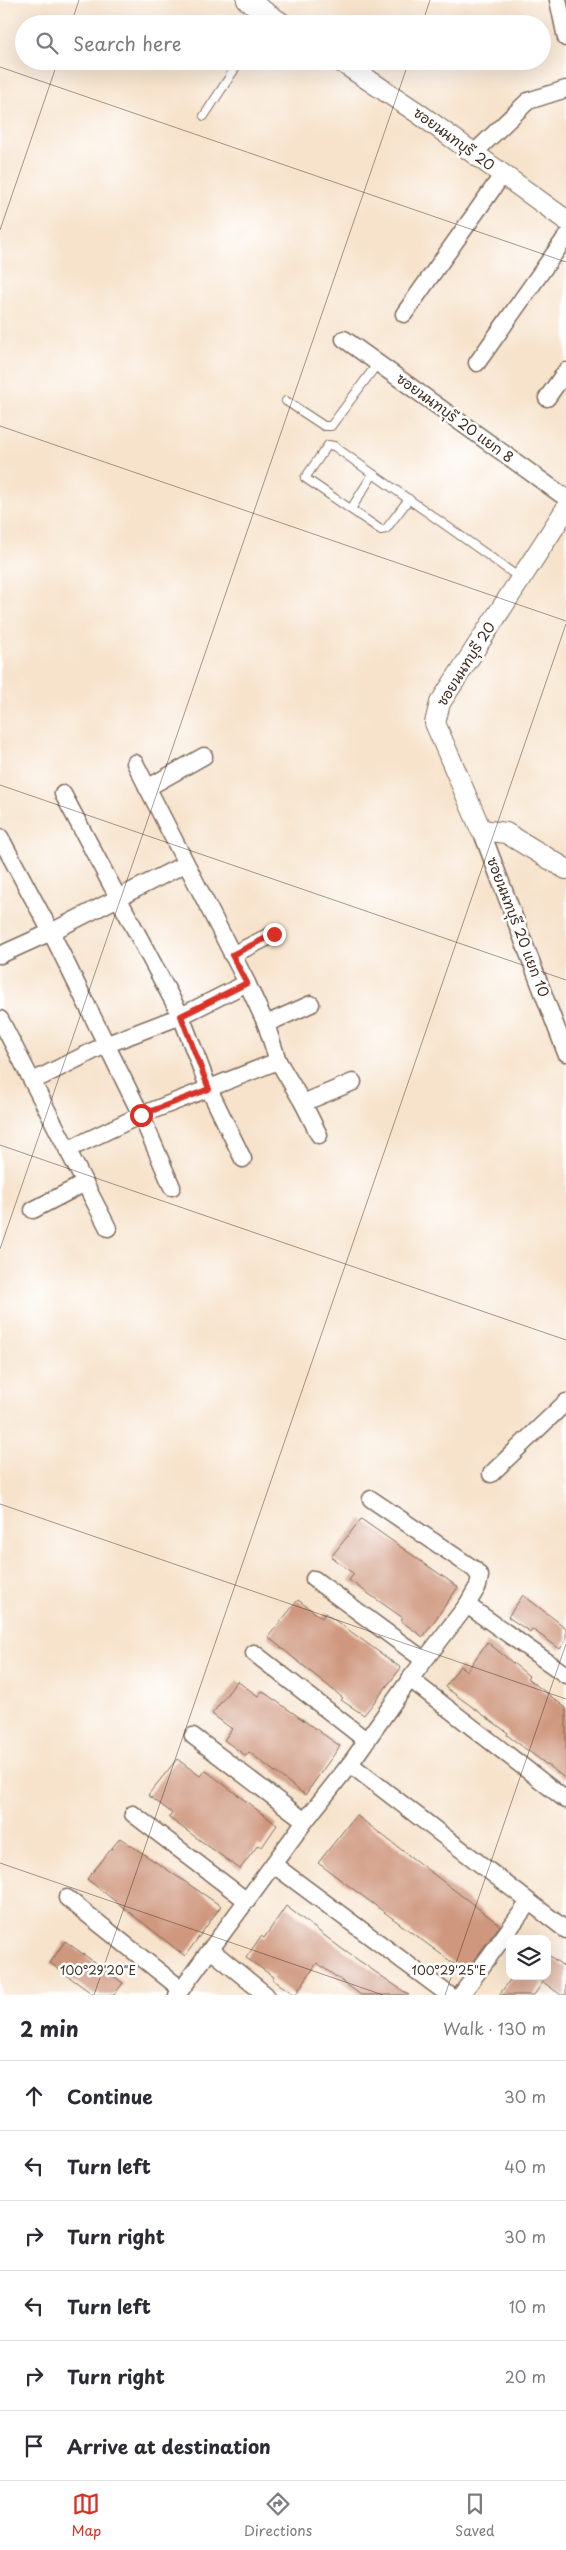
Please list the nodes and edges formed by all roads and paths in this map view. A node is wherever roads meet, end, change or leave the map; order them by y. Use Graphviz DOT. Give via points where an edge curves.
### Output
graph roads {
  1 [pos="247,0"];
  2 [pos="558,0"];
  3 [pos="265,15"];
  4 [pos="566,38"];
  5 [pos="234,70"];
  6 [pos="353,70"];
  7 [pos="566,89"];
  8 [pos="204,116"];
  9 [pos="474,153"];
  10 [pos="503,174"];
  11 [pos="566,220"];
  12 [pos="566,237"];
  13 [pos="404,314"];
  14 [pos="344,339"];
  15 [pos="378,363"];
  16 [pos="477,363"];
  17 [pos="566,371"];
  18 [pos="547,398"];
  19 [pos="286,401"];
  20 [pos="373,474"];
  21 [pos="566,498"];
  22 [pos="409,499"];
  23 [pos="351,509"];
  24 [pos="566,509"];
  25 [pos="521,578"];
  26 [pos="204,756"];
  27 [pos="134,763"];
  28 [pos="147,788"];
  29 [pos="63,794"];
  30 [pos="481,830"];
  31 [pos="0,837"];
  32 [pos="185,864"];
  33 [pos="566,869"];
  34 [pos="119,897"];
  35 [pos="51,932"];
  36 [pos="274,934"];
  37 [pos="0,955"];
  38 [pos="232,955"];
  39 [pos="247,983"];
  40 [pos="311,1004"];
  41 [pos="181,1016"];
  42 [pos="0,1019"];
  43 [pos="266,1024"];
  44 [pos="104,1045"];
  45 [pos="566,1053"];
  46 [pos="278,1061"];
  47 [pos="34,1081"];
  48 [pos="353,1082"];
  49 [pos="209,1089"];
  50 [pos="303,1104"];
  51 [pos="141,1115"];
  52 [pos="319,1135"];
  53 [pos="69,1150"];
  54 [pos="243,1159"];
  55 [pos="85,1183"];
  56 [pos="172,1188"];
  57 [pos="33,1210"];
  58 [pos="108,1228"];
  59 [pos="566,1402"];
  60 [pos="491,1474"];
  61 [pos="371,1499"];
  62 [pos="314,1579"];
  63 [pos="467,1605"];
  64 [pos="254,1652"];
  65 [pos="424,1660"];
  66 [pos="566,1675"];
  67 [pos="410,1679"];
  68 [pos="193,1736"];
  69 [pos="367,1742"];
  70 [pos="350,1764"];
  71 [pos="566,1800"];
  72 [pos="132,1814"];
  73 [pos="305,1821"];
  74 [pos="274,1865"];
  75 [pos="67,1898"];
  76 [pos="247,1901"];
  77 [pos="529,1902"];
  78 [pos="566,1930"];
  79 [pos="211,1950"];
  80 [pos="179,1992"];
  81 [pos="266,1995"];
  82 [pos="449,1995"];
  83 [pos="460,1995"];
  1 -- 3 [label="street"];
  2 -- 4 [label="street"];
  5 -- 8 [label="lane"];
  6 -- 9 [label="street, ซอยนนทบุรี 20"];
  7 -- 9 [label="street" via="528,101"];
  9 -- 10 [label="street, ซอยนนทบุรี 20"];
  10 -- 11 [label="street, ซอยนนทบุรี 20"];
  10 -- 13 [label="street"];
  12 -- 16 [label="street"];
  14 -- 15 [label="street, ซอยนนทบุรี 20 แยก 8"];
  15 -- 19 [label="lane" via="331,426 324,426"];
  15 -- 21 [label="street, ซอยนนทบุรี 20 แยก 8"];
  17 -- 18 [label="street"];
  20 -- 22 [label="lane"];
  20 -- 23 [label="lane"];
  20 -- 23 [label="lane" via="328,445 306,474 307,480"];
  22 -- 23 [label="lane" via="386,529 376,527"];
  22 -- 25 [label="lane"];
  24 -- 25 [label="street, ซอยนนทบุรี 20"];
  25 -- 30 [label="street, ซอยนนทบุรี 20" via="436,712 435,723"];
  26 -- 28 [label="street"];
  27 -- 28 [label="street"];
  28 -- 32 [label="street"];
  29 -- 34 [label="street"];
  30 -- 33 [label="street" via="506,833"];
  30 -- 45 [label="street, ซอยนนทบุรี 20 แยก 10"];
  31 -- 35 [label="street"];
  32 -- 34 [label="street"];
  32 -- 38 [label="street"];
  34 -- 35 [label="street"];
  34 -- 41 [label="street"];
  35 -- 37 [label="street"];
  35 -- 44 [label="street"];
  36 -- 38 [label="street"];
  38 -- 39 [label="street"];
  39 -- 41 [label="street"];
  39 -- 43 [label="street"];
  40 -- 43 [label="street"];
  41 -- 44 [label="street"];
  41 -- 49 [label="street"];
  42 -- 47 [label="street"];
  43 -- 46 [label="street"];
  44 -- 47 [label="street"];
  44 -- 51 [label="street"];
  46 -- 49 [label="street"];
  46 -- 50 [label="street"];
  47 -- 53 [label="street"];
  48 -- 50 [label="street"];
  49 -- 51 [label="street"];
  49 -- 54 [label="street"];
  50 -- 52 [label="street"];
  51 -- 53 [label="street"];
  51 -- 56 [label="street"];
  53 -- 55 [label="street"];
  55 -- 57 [label="street"];
  55 -- 58 [label="street"];
  59 -- 60 [label="street"];
  61 -- 63 [label="street" via="479,1573 480,1582"];
  62 -- 65 [label="street"];
  63 -- 65 [label="street"];
  63 -- 66 [label="street"];
  64 -- 69 [label="street"];
  65 -- 67 [label="street"];
  67 -- 69 [label="street"];
  67 -- 71 [label="street"];
  68 -- 73 [label="street"];
  69 -- 70 [label="street"];
  70 -- 73 [label="street"];
  70 -- 77 [label="street"];
  72 -- 76 [label="street"];
  73 -- 74 [label="street"];
  74 -- 76 [label="street"];
  74 -- 82 [label="street"];
  75 -- 80 [label="street"];
  76 -- 79 [label="street"];
  77 -- 78 [label="street"];
  77 -- 83 [label="street"];
  79 -- 80 [label="street"];
  79 -- 81 [label="street"];
}
